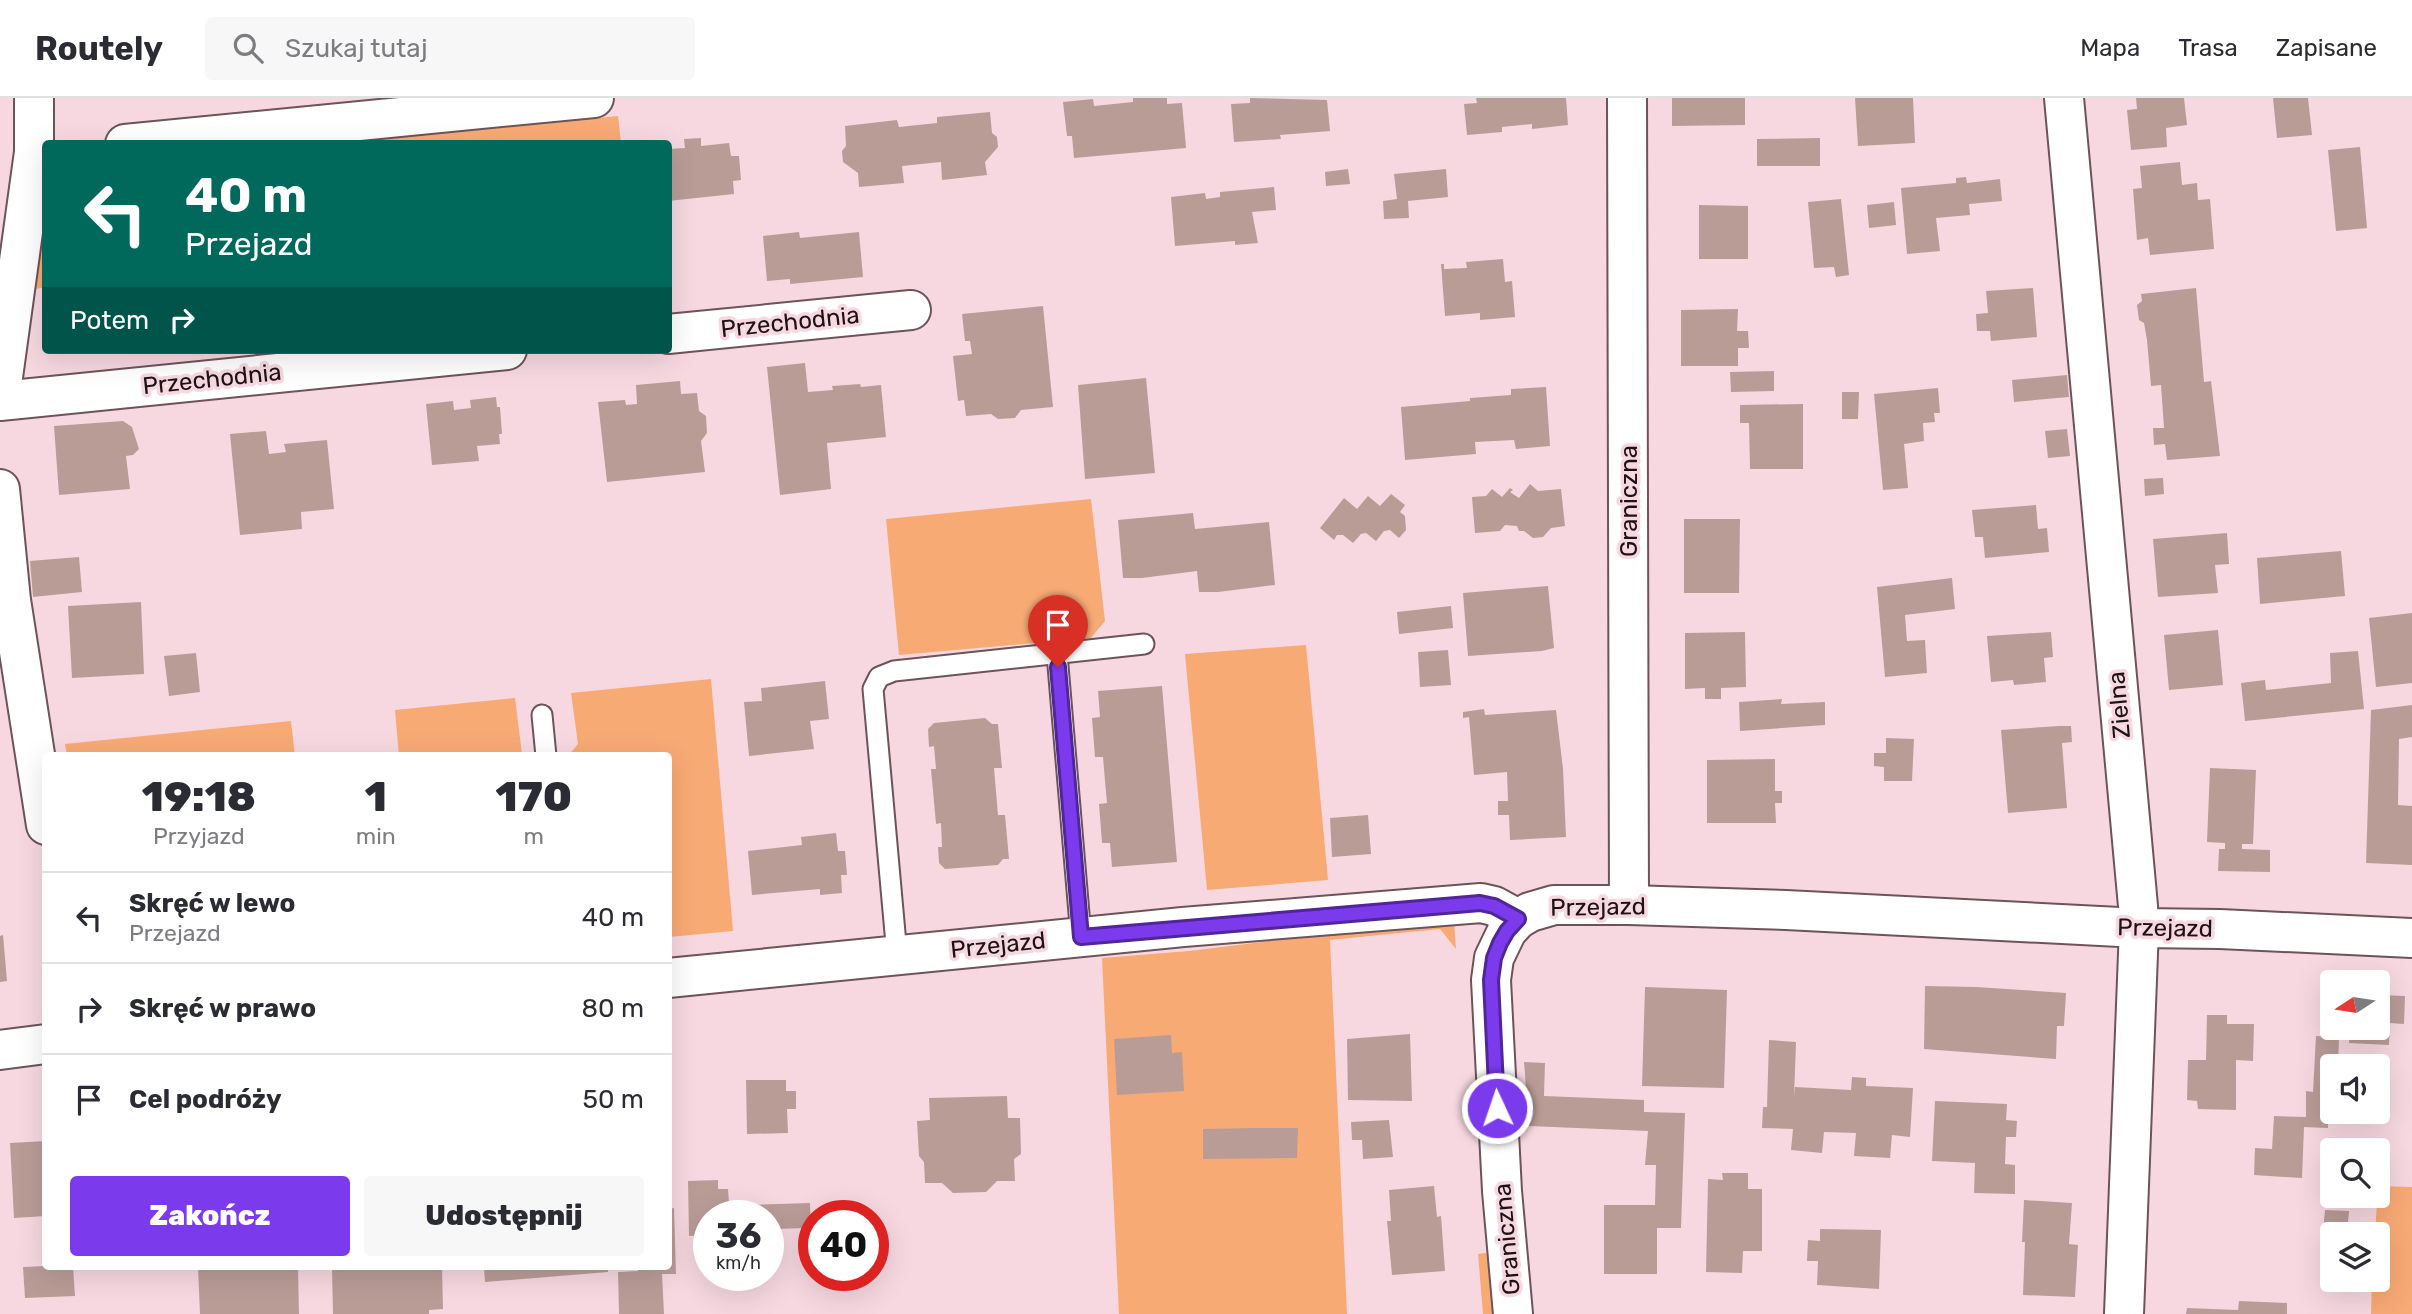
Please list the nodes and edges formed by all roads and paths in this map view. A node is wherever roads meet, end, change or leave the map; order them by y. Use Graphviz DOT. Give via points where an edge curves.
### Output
graph roads {
  1 [pos="34,98"];
  2 [pos="594,98"];
  3 [pos="1628,98"];
  4 [pos="2064,98"];
  5 [pos="166,140"];
  6 [pos="40,152"];
  7 [pos="911,310"];
  8 [pos="672,334"];
  9 [pos="466,354"];
  10 [pos="0,400"];
  11 [pos="0,489"];
  12 [pos="1144,644"];
  13 [pos="1057,654"];
  14 [pos="542,715"];
  15 [pos="546,752"];
  16 [pos="42,799"];
  17 [pos="1629,905"];
  18 [pos="1518,919"];
  19 [pos="2139,928"];
  20 [pos="1081,937"];
  21 [pos="2412,938"];
  22 [pos="897,956"];
  23 [pos="672,978"];
  24 [pos="42,1044"];
  25 [pos="0,1049"];
  26 [pos="1513,1314"];
  27 [pos="2124,1314"];
  1 -- 6 [label="street, Przechodnia"];
  2 -- 5 [label="street"];
  3 -- 17 [label="street, Graniczna"];
  4 -- 19 [label="street, Zielna"];
  6 -- 10 [label="street, Przechodnia"];
  7 -- 8 [label="street, Przechodnia"];
  9 -- 10 [label="street, Przechodnia"];
  11 -- 16 [label="street" via="11,600"];
  12 -- 13 [label="lane"];
  13 -- 20 [label="lane"];
  13 -- 22 [label="lane" via="894,671 879,677 873,689"];
  14 -- 15 [label="lane"];
  17 -- 18 [label="street, Przejazd" via="1554,905"];
  17 -- 19 [label="street, Przejazd"];
  18 -- 20 [label="street, Przejazd" via="1480,903"];
  18 -- 26 [label="street, Graniczna" via="1500,943 1491,980"];
  19 -- 21 [label="street, Przejazd"];
  19 -- 27 [label="street, Zielna"];
  20 -- 22 [label="street, Przejazd"];
  22 -- 23 [label="street, Przejazd"];
  24 -- 25 [label="street"];
}
